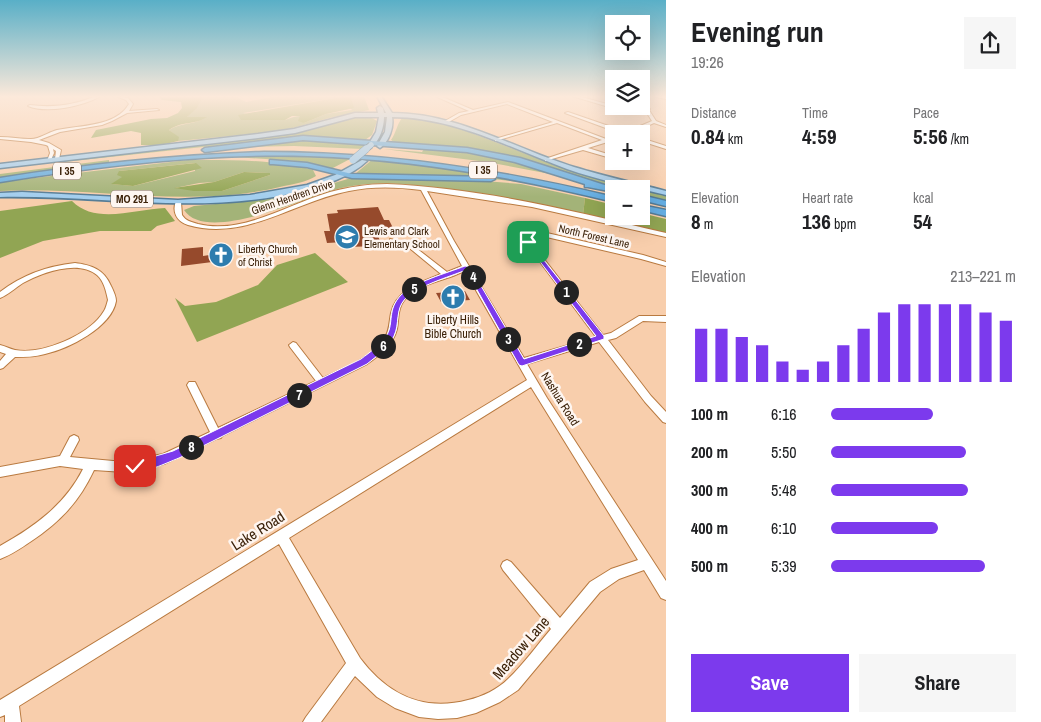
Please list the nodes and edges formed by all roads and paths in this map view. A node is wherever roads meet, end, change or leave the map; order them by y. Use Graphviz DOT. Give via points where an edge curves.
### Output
graph roads {
  1 [pos="70,130"];
  2 [pos="295,130"];
  3 [pos="380,130"];
  4 [pos="389,130"];
  5 [pos="468,130"];
  6 [pos="531,130"];
  7 [pos="578,130"];
  8 [pos="0,138"];
  9 [pos="497,140"];
  10 [pos="605,140"];
  11 [pos="34,141"];
  12 [pos="650,142"];
  13 [pos="376,144"];
  14 [pos="50,146"];
  15 [pos="582,148"];
  16 [pos="666,148"];
  17 [pos="196,154"];
  18 [pos="605,155"];
  19 [pos="57,159"];
  20 [pos="49,160"];
  21 [pos="547,160"];
  22 [pos="0,166"];
  23 [pos="312,166"];
  24 [pos="332,171"];
  25 [pos="0,172"];
  26 [pos="343,174"];
  27 [pos="321,177"];
  28 [pos="0,180"];
  29 [pos="423,188"];
  30 [pos="605,188"];
  31 [pos="605,188"];
  32 [pos="666,193"];
  33 [pos="0,195"];
  34 [pos="260,196"];
  35 [pos="600,196"];
  36 [pos="605,197"];
  37 [pos="650,200"];
  38 [pos="178,202"];
  39 [pos="666,204"];
  40 [pos="650,209"];
  41 [pos="666,213"];
  42 [pos="666,235"];
  43 [pos="392,240"];
  44 [pos="666,264"];
  45 [pos="467,267"];
  46 [pos="447,276"];
  47 [pos="0,296"];
  48 [pos="666,319"];
  49 [pos="601,338"];
  50 [pos="293,345"];
  51 [pos="0,348"];
  52 [pos="13,353"];
  53 [pos="522,362"];
  54 [pos="0,366"];
  55 [pos="533,381"];
  56 [pos="322,383"];
  57 [pos="192,385"];
  58 [pos="666,419"];
  59 [pos="217,435"];
  60 [pos="74,440"];
  61 [pos="63,461"];
  62 [pos="91,465"];
  63 [pos="0,472"];
  64 [pos="281,536"];
  65 [pos="0,553"];
  66 [pos="648,563"];
  67 [pos="507,566"];
  68 [pos="666,593"];
  69 [pos="559,628"];
  70 [pos="355,664"];
  71 [pos="6,706"];
  72 [pos="13,722"];
  73 [pos="311,722"];
  1 -- 11 [label="street"];
  2 -- 19 [label="main road"];
  3 -- 13 [label="main road, MO 291"];
  4 -- 13 [label="main road, MO 291"];
  5 -- 9 [label="main road"];
  6 -- 9 [label="street"];
  7 -- 10 [label="street"];
  8 -- 11 [label="street"];
  9 -- 21 [label="main road"];
  10 -- 15 [label="street"];
  11 -- 14 [label="street"];
  12 -- 16 [label="street"];
  13 -- 17 [label="highway" via="303,138"];
  13 -- 24 [label="main road, MO 291, bridge"];
  13 -- 26 [label="main road, MO 291" via="364,161"];
  13 -- 30 [label="highway" via="486,153"];
  14 -- 19 [label="street" via="58,148"];
  14 -- 20 [label="street"];
  15 -- 18 [label="street"];
  15 -- 21 [label="street"];
  17 -- 23 [label="highway"];
  17 -- 25 [label="highway, I 35" via="70,163"];
  17 -- 28 [label="highway, I 35"];
  17 -- 31 [label="highway, I 35" via="277,148 387,152 514,169"];
  17 -- 35 [label="highway, I 35" via="329,155 428,163 483,170"];
  19 -- 20 [label="main road"];
  20 -- 22 [label="main road"];
  21 -- 32 [label="main road"];
  23 -- 24 [label="highway"];
  23 -- 27 [label="highway"];
  24 -- 26 [label="highway"];
  24 -- 27 [label="main road, MO 291"];
  26 -- 34 [label="main road, MO 291" via="307,188"];
  26 -- 35 [label="highway" via="496,180"];
  27 -- 34 [label="main road, MO 291"];
  29 -- 38 [label="street, Glenn Hendren Drive" via="381,185 350,188 246,223 221,227 201,227 185,222 176,210"];
  29 -- 42 [label="street, Glenn Hendren Drive" via="520,203"];
  29 -- 45 [label="street, Nashua Road"];
  33 -- 38 [label="main road, MO 291"];
  34 -- 38 [label="main road, MO 291"];
  35 -- 36 [label="highway, I 35"];
  37 -- 39 [label="highway"];
  40 -- 41 [label="highway"];
  43 -- 46 [label="street" via="409,245"];
  44 -- 49 [label="street, North Forest Lane" via="525,230 518,232"];
  45 -- 46 [label="street"];
  45 -- 53 [label="street, Nashua Road"];
  46 -- 56 [label="street" via="407,294 396,306 391,334 381,347 364,362"];
  47 -- 52 [label="street" via="26,278 72,266 98,272 104,278 112,300 105,317 82,336 52,349"];
  48 -- 49 [label="street" via="642,318 613,336"];
  49 -- 53 [label="street"];
  49 -- 58 [label="street"];
  50 -- 56 [label="street"];
  51 -- 52 [label="street"];
  52 -- 54 [label="street"];
  53 -- 55 [label="street, Nashua Road"];
  55 -- 64 [label="street, Lake Road"];
  55 -- 66 [label="street, Nashua Road"];
  56 -- 59 [label="street"];
  57 -- 59 [label="street"];
  59 -- 62 [label="street" via="153,463 124,467"];
  60 -- 61 [label="street"];
  61 -- 62 [label="street"];
  61 -- 63 [label="street"];
  62 -- 65 [label="street" via="79,488 61,510"];
  64 -- 70 [label="street, Meadow Lane"];
  64 -- 71 [label="street, Lake Road"];
  66 -- 68 [label="street, Nashua Road"];
  66 -- 69 [label="street, Meadow Lane" via="616,574 594,587"];
  67 -- 69 [label="street"];
  69 -- 70 [label="street, Meadow Lane" via="506,691 492,701 458,712 425,712 402,703 379,689"];
  70 -- 73 [label="street"];
  71 -- 72 [label="street"];
}
